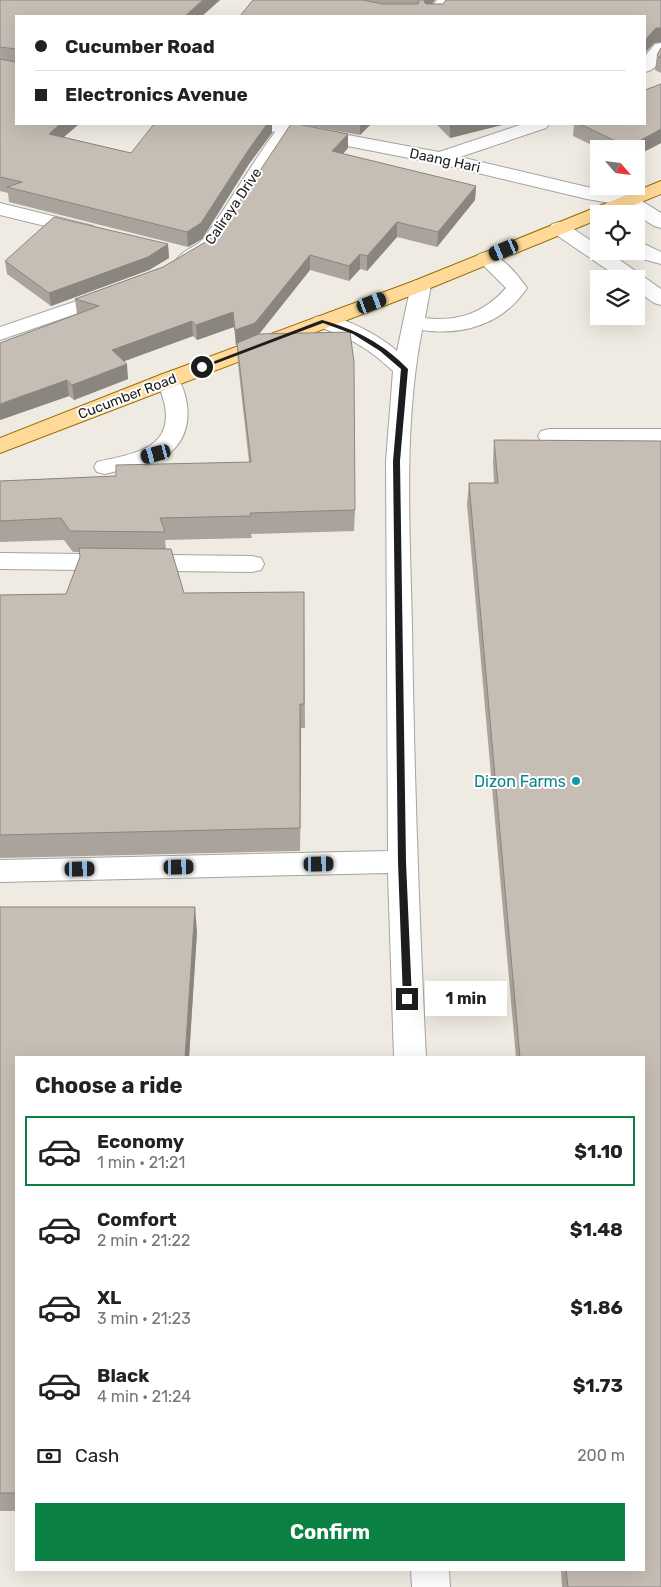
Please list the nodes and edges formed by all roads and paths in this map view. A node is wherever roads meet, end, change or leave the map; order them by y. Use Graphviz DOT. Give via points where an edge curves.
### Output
graph roads {
  1 [pos="446,0"];
  2 [pos="433,15"];
  3 [pos="646,47"];
  4 [pos="661,48"];
  5 [pos="646,66"];
  6 [pos="267,125"];
  7 [pos="537,125"];
  8 [pos="286,129"];
  9 [pos="440,158"];
  10 [pos="661,187"];
  11 [pos="627,200"];
  12 [pos="618,205"];
  13 [pos="0,209"];
  14 [pos="590,220"];
  15 [pos="661,222"];
  16 [pos="559,228"];
  17 [pos="106,235"];
  18 [pos="645,251"];
  19 [pos="486,258"];
  20 [pos="661,258"];
  21 [pos="179,259"];
  22 [pos="622,270"];
  23 [pos="421,284"];
  24 [pos="645,287"];
  25 [pos="128,288"];
  26 [pos="661,299"];
  27 [pos="322,321"];
  28 [pos="413,323"];
  29 [pos="0,334"];
  30 [pos="404,369"];
  31 [pos="168,380"];
  32 [pos="549,436"];
  33 [pos="661,436"];
  34 [pos="0,446"];
  35 [pos="105,467"];
  36 [pos="0,561"];
  37 [pos="252,564"];
  38 [pos="402,862"];
  39 [pos="0,871"];
  40 [pos="410,1056"];
  41 [pos="430,1571"];
  42 [pos="431,1587"];
  1 -- 2 [label="street"];
  3 -- 4 [label="street"];
  4 -- 5 [label="street"];
  6 -- 8 [label="street, Daang Hari"];
  7 -- 9 [label="street"];
  8 -- 9 [label="street, Daang Hari"];
  8 -- 21 [label="street, Caliraya Drive" via="210,244"];
  9 -- 11 [label="street, Daang Hari" via="587,194"];
  10 -- 11 [label="main road, Cucumber Road"];
  11 -- 12 [label="main road, Cucumber Road"];
  11 -- 15 [label="street"];
  13 -- 17 [label="street"];
  14 -- 16 [label="main road, Cucumber Road"];
  16 -- 19 [label="main road, Cucumber Road"];
  16 -- 22 [label="street"];
  18 -- 20 [label="street"];
  19 -- 23 [label="main road, Cucumber Road"];
  19 -- 28 [label="street" via="517,288 504,305 468,324 436,327"];
  23 -- 27 [label="main road, Cucumber Road"];
  23 -- 28 [label="street"];
  24 -- 26 [label="street"];
  25 -- 29 [label="street"];
  27 -- 30 [label="street" via="356,333 383,350"];
  27 -- 31 [label="main road, Cucumber Road"];
  28 -- 30 [label="street"];
  30 -- 38 [label="street" via="397,461"];
  31 -- 34 [label="main road, Cucumber Road"];
  31 -- 35 [label="street" via="177,422 171,439 156,454"];
  32 -- 33 [label="street"];
  36 -- 37 [label="street"];
  38 -- 39 [label="street"];
  38 -- 40 [label="street"];
  41 -- 42 [label="street"];
}
